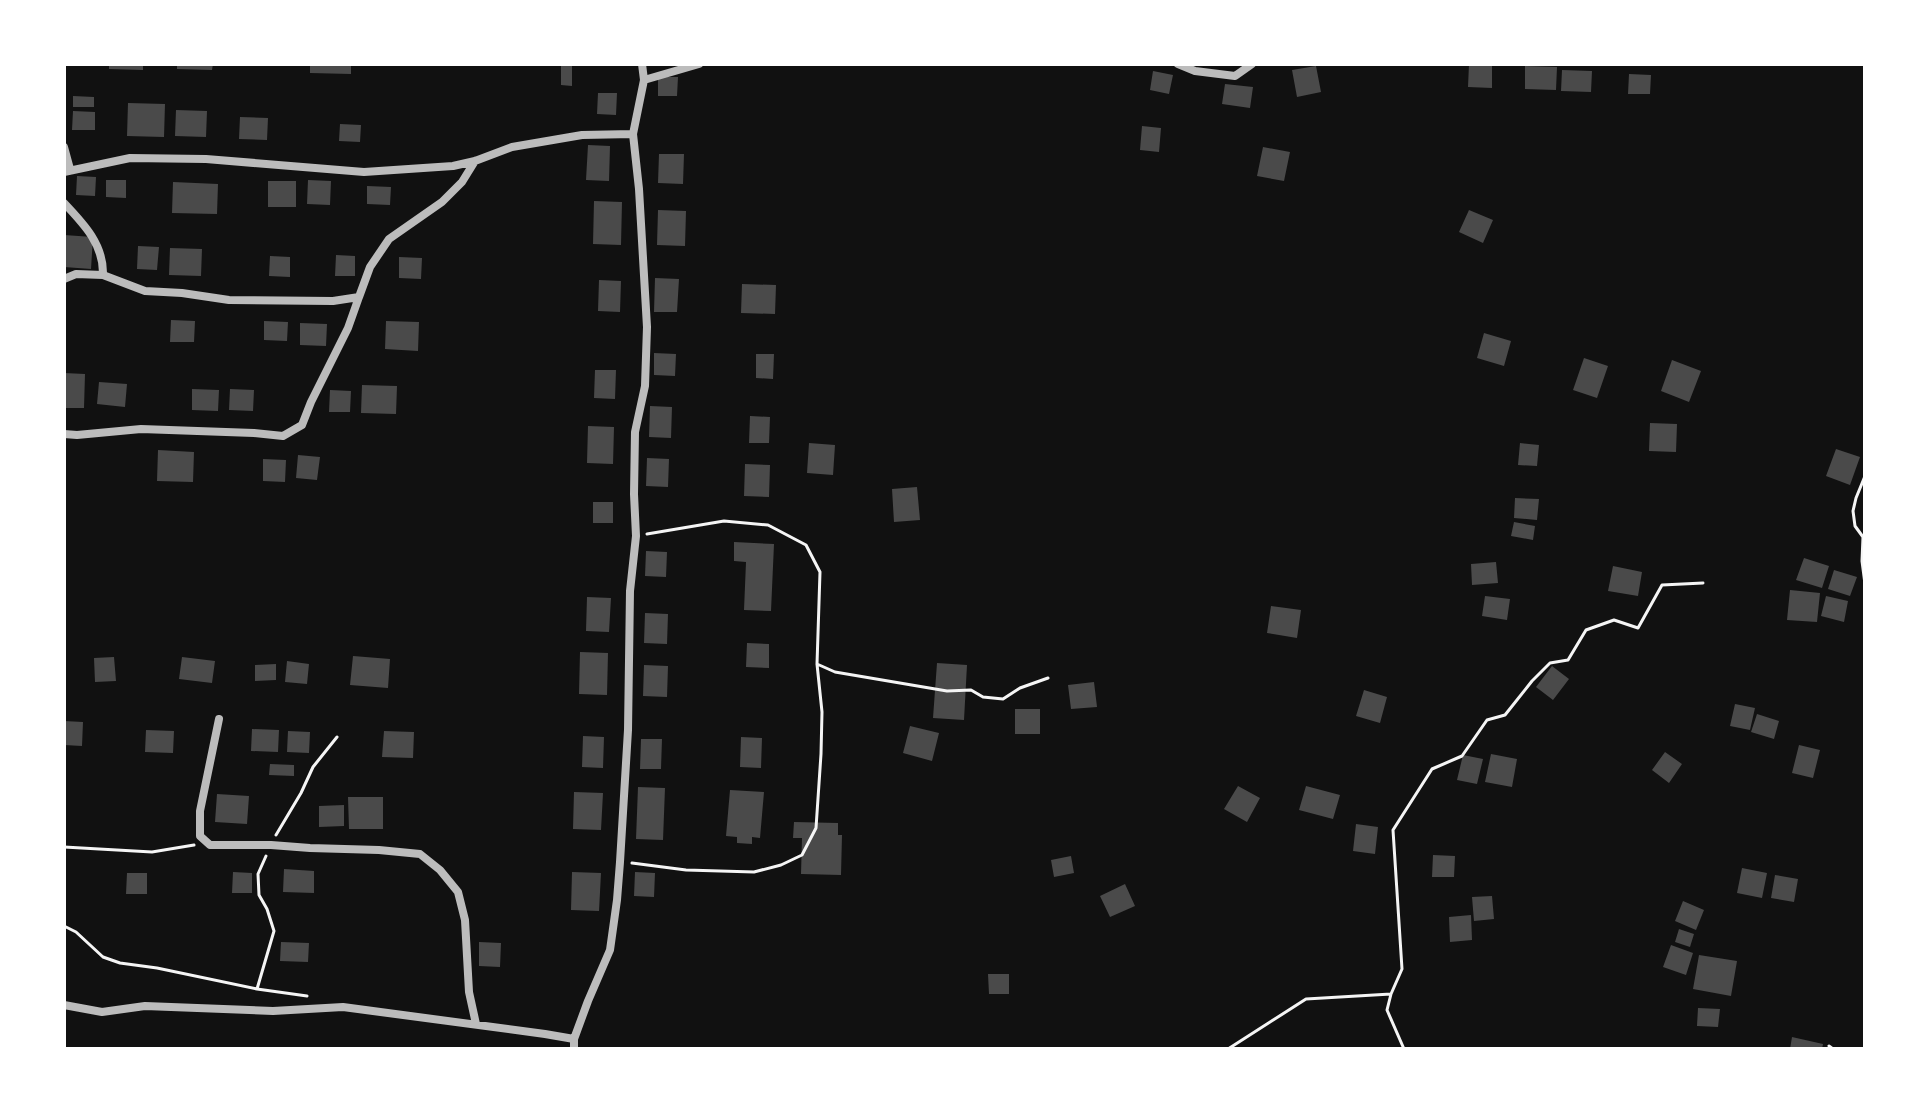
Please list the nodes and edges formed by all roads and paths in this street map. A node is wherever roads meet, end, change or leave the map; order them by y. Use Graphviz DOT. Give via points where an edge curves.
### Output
graph roads {
  1 [pos="642,64"];
  2 [pos="699,64"];
  3 [pos="1178,64"];
  4 [pos="1252,64"];
  5 [pos="644,80"];
  6 [pos="633,134"];
  7 [pos="64,147"];
  8 [pos="475,161"];
  9 [pos="67,170"];
  10 [pos="64,203"];
  11 [pos="103,275"];
  12 [pos="64,279"];
  13 [pos="359,297"];
  14 [pos="64,434"];
  15 [pos="1865,476"];
  16 [pos="636,536"];
  17 [pos="1703,583"];
  18 [pos="1865,584"];
  19 [pos="817,664"];
  20 [pos="1048,678"];
  21 [pos="219,719"];
  22 [pos="337,737"];
  23 [pos="210,845"];
  24 [pos="271,845"];
  25 [pos="64,847"];
  26 [pos="620,862"];
  27 [pos="64,926"];
  28 [pos="257,989"];
  29 [pos="1391,994"];
  30 [pos="314,997"];
  31 [pos="64,1005"];
  32 [pos="476,1024"];
  33 [pos="574,1044"];
  34 [pos="1228,1049"];
  35 [pos="1404,1049"];
  1 -- 5 [label="street"];
  2 -- 5 [label="street"];
  3 -- 4 [label="street" via="1235,76"];
  5 -- 6 [label="street"];
  6 -- 8 [label="street" via="582,135 512,147"];
  6 -- 16 [label="street" via="647,327 645,386 635,432"];
  7 -- 9 [label="street"];
  8 -- 9 [label="street" via="364,172 130,158"];
  8 -- 13 [label="street" via="442,202 389,239 370,267"];
  10 -- 11 [label="street" via="92,235 104,259"];
  11 -- 12 [label="street"];
  11 -- 13 [label="street" via="145,291 229,300"];
  13 -- 14 [label="street" via="302,425 283,436 141,429"];
  15 -- 18 [label="path" via="1853,511 1863,537"];
  16 -- 19 [label="path" via="724,521 768,525 806,545 820,572"];
  16 -- 26 [label="street"];
  17 -- 29 [label="path" via="1662,585 1638,628 1614,620 1586,630 1568,660 1550,663 1505,715 1487,720 1462,756 1432,769 1393,830 1402,969"];
  19 -- 20 [label="path" via="835,672 1003,699"];
  19 -- 26 [label="path" via="822,712 816,828 802,855 754,872"];
  21 -- 23 [label="street" via="200,811 200,836"];
  22 -- 24 [label="path" via="313,767"];
  23 -- 24 [label="street"];
  23 -- 25 [label="path" via="152,852"];
  24 -- 28 [label="path" via="258,874 259,895 274,931"];
  24 -- 32 [label="street" via="420,854 440,870 458,892 465,920"];
  26 -- 33 [label="street" via="610,950"];
  27 -- 28 [label="path" via="103,957 120,963"];
  28 -- 30 [label="path"];
  29 -- 34 [label="path" via="1306,999"];
  29 -- 35 [label="path" via="1387,1010"];
  31 -- 32 [label="street" via="102,1012 145,1006 273,1011 343,1007"];
  32 -- 33 [label="street"];
}
